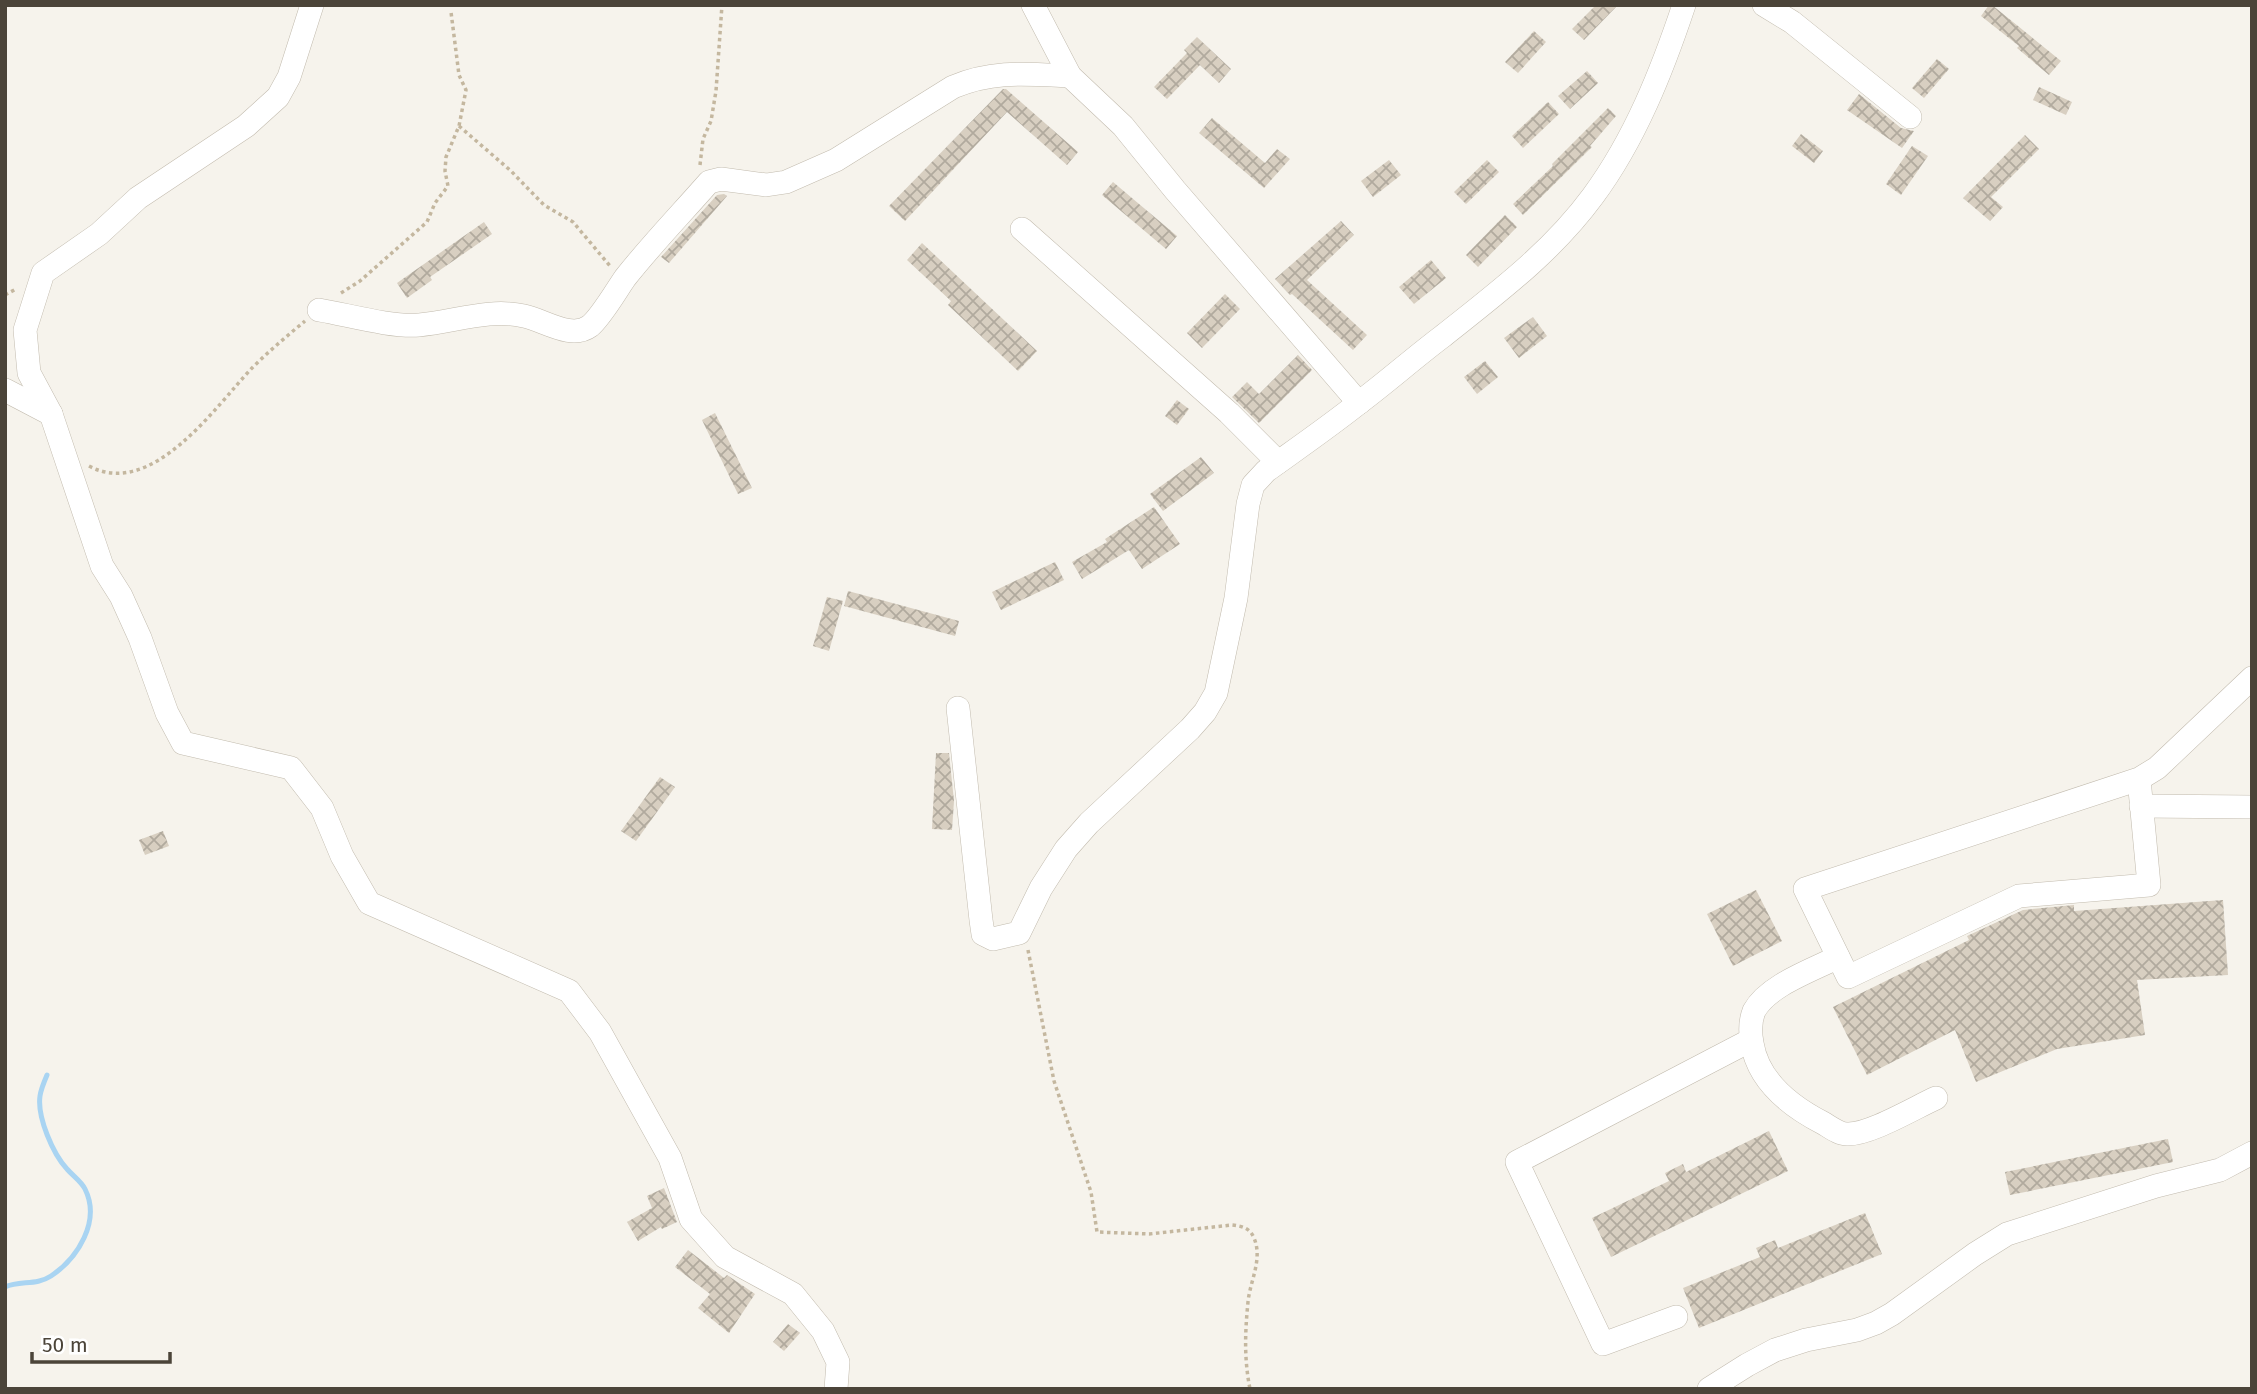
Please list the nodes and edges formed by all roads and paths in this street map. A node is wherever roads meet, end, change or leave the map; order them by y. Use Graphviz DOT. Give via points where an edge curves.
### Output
graph roads {
  1 [pos="312,5"];
  2 [pos="722,5"];
  3 [pos="1033,5"];
  4 [pos="1684,5"];
  5 [pos="1764,5"];
  6 [pos="1070,76"];
  7 [pos="1910,117"];
  8 [pos="459,125"];
  9 [pos="697,196"];
  10 [pos="1022,229"];
  11 [pos="626,277"];
  12 [pos="319,310"];
  13 [pos="5,390"];
  14 [pos="1359,403"];
  15 [pos="51,414"];
  16 [pos="1278,463"];
  17 [pos="2252,678"];
  18 [pos="958,708"];
  19 [pos="2139,779"];
  20 [pos="2141,806"];
  21 [pos="2252,807"];
  22 [pos="1027,918"];
  23 [pos="1839,957"];
  24 [pos="1751,1040"];
  25 [pos="1936,1098"];
  26 [pos="2252,1153"];
  27 [pos="1676,1317"];
  28 [pos="836,1389"];
  29 [pos="1250,1389"];
  30 [pos="1709,1389"];
  1 -- 15 [label="street" via="278,97 43,273 25,330 29,373"];
  2 -- 9 [label="path" via="716,92 703,139"];
  3 -- 6 [label="street"];
  4 -- 14 [label="street" via="1647,102 1593,196 1525,271"];
  5 -- 7 [label="street"];
  6 -- 9 [label="street" via="993,74 973,78 836,160 786,182 766,185 721,179 709,182"];
  6 -- 14 [label="street" via="1123,125"];
  8 -- 11 [label="path" via="544,205 573,222 610,266"];
  9 -- 11 [label="street"];
  10 -- 16 [label="street" via="1229,413"];
  11 -- 12 [label="street" via="592,325 582,330 526,316 488,314 404,326"];
  13 -- 15 [label="street"];
  14 -- 16 [label="street"];
  15 -- 28 [label="street" via="102,566 121,596 183,743 291,768 322,808 369,903 569,991 600,1032 670,1158 691,1219 725,1257 793,1294 823,1331 838,1362"];
  16 -- 22 [label="street" via="1254,485 1248,505 1236,598 1216,693 1190,729 1066,849"];
  17 -- 19 [label="street" via="2157,768"];
  18 -- 22 [label="street" via="984,934 993,939 1019,933"];
  19 -- 20 [label="street"];
  19 -- 23 [label="street" via="1805,889"];
  20 -- 21 [label="street"];
  20 -- 23 [label="street" via="2149,885 2019,896 1848,977"];
  22 -- 29 [label="path" via="1046,1050 1091,1192 1097,1232 1149,1234 1232,1225 1250,1231 1257,1262 1244,1346"];
  23 -- 24 [label="street" via="1762,999 1753,1013"];
  24 -- 25 [label="street" via="1754,1058 1770,1084 1806,1115 1843,1134 1860,1133"];
  24 -- 27 [label="street" via="1517,1162 1603,1344"];
  26 -- 30 [label="street" via="2220,1170 2007,1234 1876,1323 1775,1350"];
}
